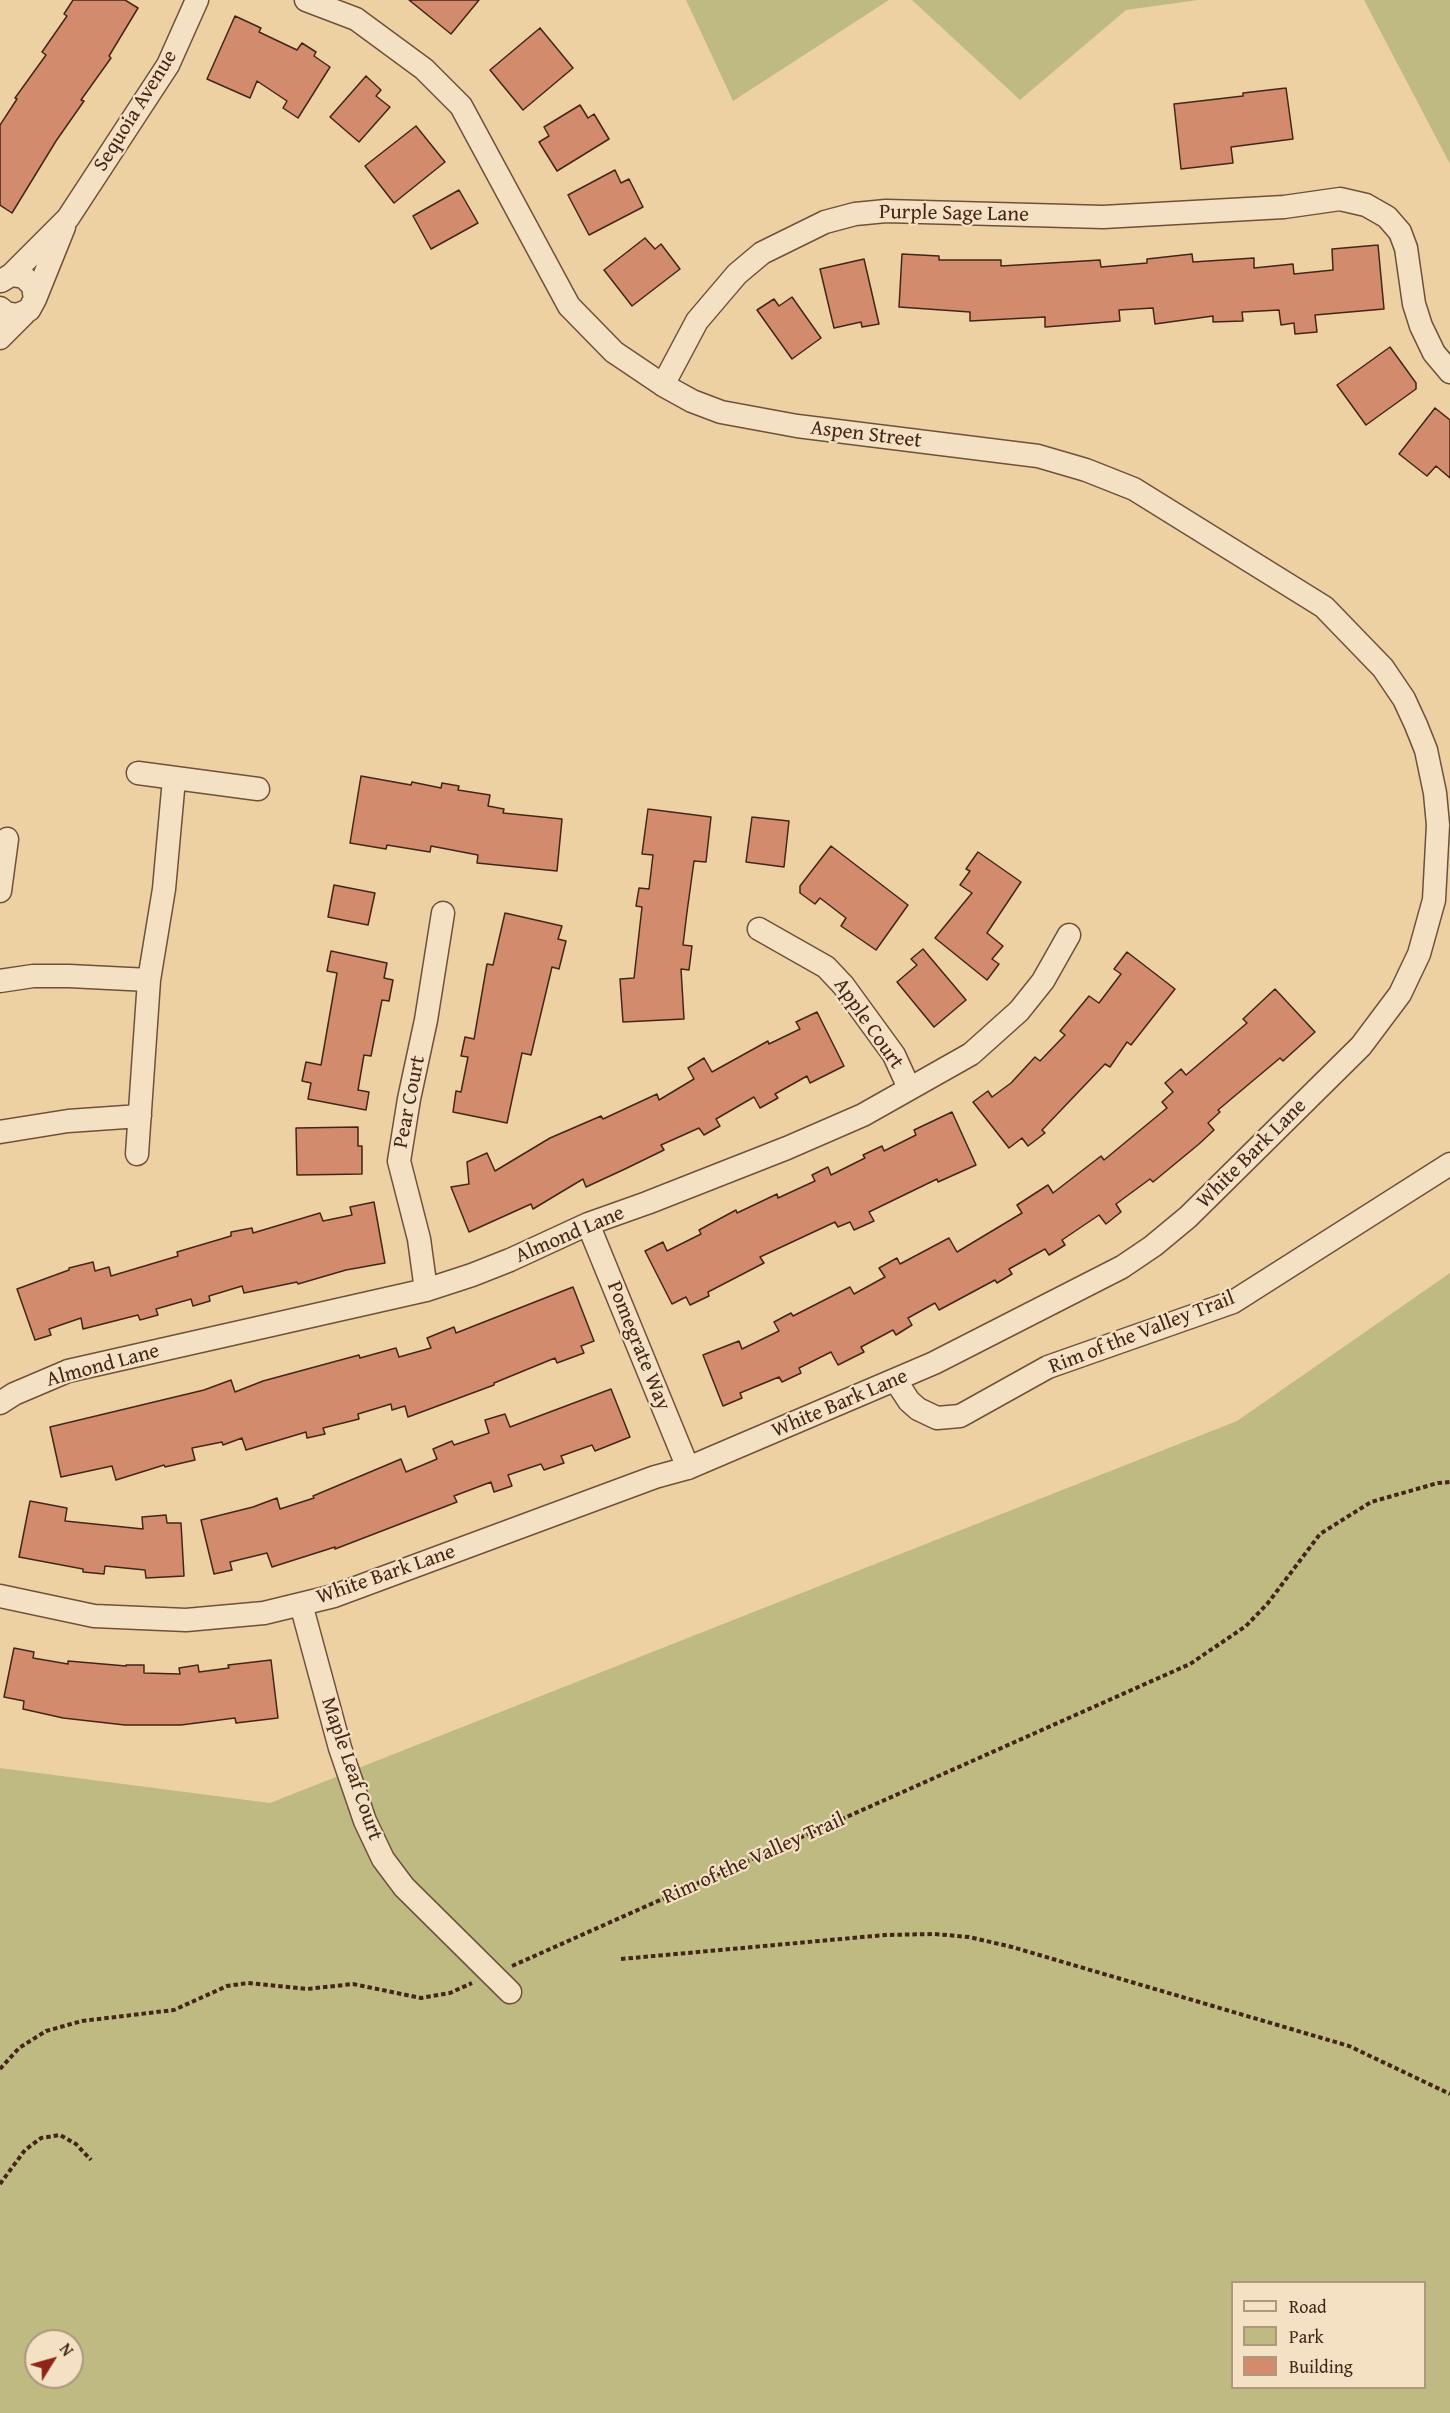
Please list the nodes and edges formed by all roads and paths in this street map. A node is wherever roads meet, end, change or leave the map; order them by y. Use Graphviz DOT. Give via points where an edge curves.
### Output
graph roads {
  1 [pos="197,0"];
  2 [pos="306,0"];
  3 [pos="360,9"];
  4 [pos="68,218"];
  5 [pos="5,276"];
  6 [pos="30,306"];
  7 [pos="0,308"];
  8 [pos="0,338"];
  9 [pos="1450,372"];
  10 [pos="663,385"];
  11 [pos="138,773"];
  12 [pos="174,779"];
  13 [pos="258,789"];
  14 [pos="1438,825"];
  15 [pos="7,839"];
  16 [pos="0,891"];
  17 [pos="443,913"];
  18 [pos="759,929"];
  19 [pos="1069,935"];
  20 [pos="149,980"];
  21 [pos="0,981"];
  22 [pos="909,1088"];
  23 [pos="140,1116"];
  24 [pos="0,1132"];
  25 [pos="137,1154"];
  26 [pos="1450,1164"];
  27 [pos="588,1224"];
  28 [pos="426,1290"];
  29 [pos="896,1381"];
  30 [pos="0,1404"];
  31 [pos="688,1468"];
  32 [pos="1450,1482"];
  33 [pos="0,1596"];
  34 [pos="301,1604"];
  35 [pos="621,1959"];
  36 [pos="492,1975"];
  37 [pos="510,1992"];
  38 [pos="0,2069"];
  39 [pos="1450,2094"];
  40 [pos="91,2160"];
  41 [pos="0,2184"];
  1 -- 4 [label="street, Sequoia Avenue" via="168,65"];
  2 -- 3 [label="street, Aspen Street"];
  3 -- 10 [label="street, Aspen Street" via="461,106 569,306 614,352"];
  4 -- 5 [label="street, Sequoia Avenue"];
  4 -- 6 [label="street, Sequoia Avenue"];
  5 -- 6 [label="street" via="29,280 36,292"];
  6 -- 7 [label="street" via="11,315"];
  6 -- 8 [label="street, Sequoia Avenue"];
  9 -- 10 [label="street, Purple Sage Lane" via="1434,353 1421,326 1400,232 1387,217 1366,205 1340,199 1284,207 1103,217 886,211 825,222 762,253 737,274 697,321"];
  10 -- 14 [label="street, Aspen Street" via="721,412 797,426 1038,456 1134,489 1324,607 1377,661 1404,699 1423,742"];
  11 -- 12 [label="street"];
  12 -- 13 [label="street"];
  12 -- 20 [label="street" via="164,889"];
  14 -- 29 [label="street, White Bark Lane" via="1434,900 1419,954 1400,994 1360,1046 1220,1186 1153,1246 1122,1267"];
  15 -- 16 [label="street"];
  17 -- 28 [label="street, Pear Court" via="399,1161 419,1239"];
  18 -- 22 [label="street, Apple Court" via="826,967 843,985 894,1055"];
  19 -- 22 [label="street, Almond Lane" via="1043,981 1019,1011 970,1054"];
  20 -- 21 [label="street" via="33,976"];
  20 -- 23 [label="street"];
  22 -- 27 [label="street, Almond Lane" via="863,1114 787,1148"];
  23 -- 24 [label="street" via="68,1121"];
  23 -- 25 [label="street"];
  26 -- 29 [label="street, Rim of the Valley Trail" via="1233,1302 1048,1367 960,1416 937,1418 918,1409"];
  27 -- 28 [label="street, Almond Lane" via="510,1260"];
  27 -- 31 [label="street, Pomegrate Way"];
  28 -- 30 [label="street, Almond Lane" via="68,1371"];
  29 -- 31 [label="street, White Bark Lane"];
  31 -- 34 [label="street, White Bark Lane" via="334,1596"];
  32 -- 36 [label="path, Rim of the Valley Trail" via="1371,1502 1320,1534 1246,1626 1190,1664"];
  33 -- 34 [label="street, White Bark Lane" via="94,1616 186,1620 264,1613"];
  34 -- 36 [label="street, Maple Leaf Court" via="340,1748 365,1821 383,1859 404,1887"];
  35 -- 39 [label="path" via="885,1935 969,1937 1349,2046"];
  36 -- 37 [label="street, Maple Leaf Court"];
  36 -- 38 [label="path, Rim of the Valley Trail" via="450,1993 421,1998 353,1984 307,1989 248,1983 227,1986 174,2010 82,2021 46,2031 19,2048"];
  40 -- 41 [label="path" via="76,2144 60,2135 41,2138 25,2150"];
}
